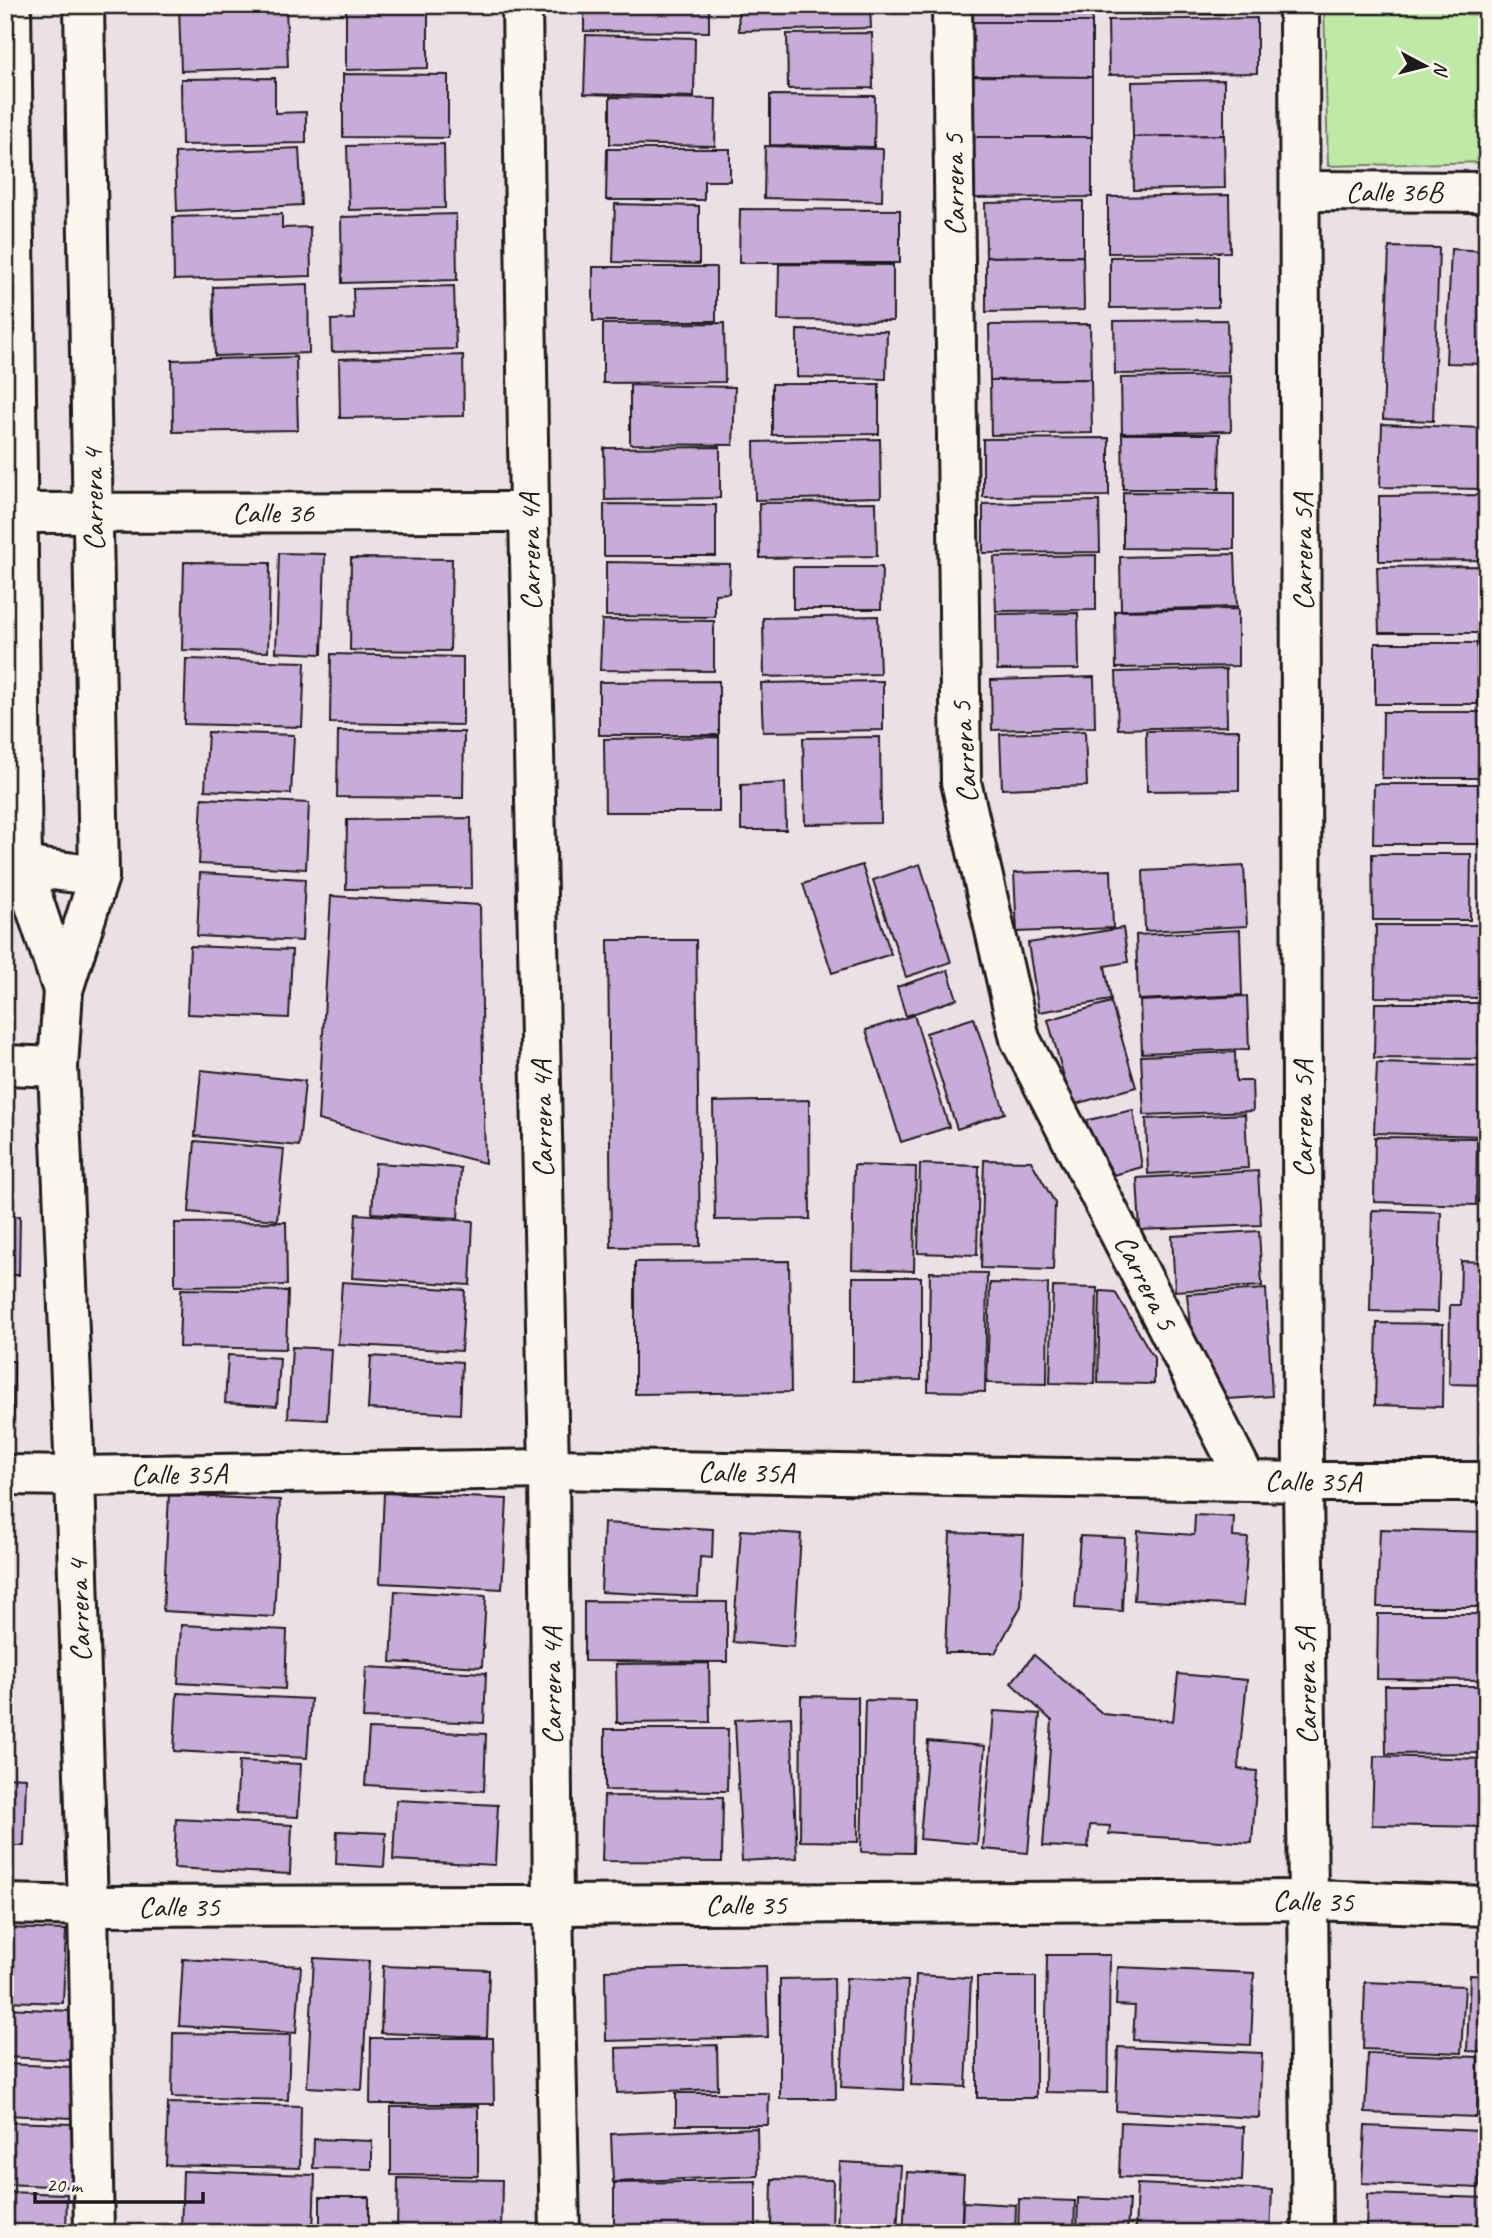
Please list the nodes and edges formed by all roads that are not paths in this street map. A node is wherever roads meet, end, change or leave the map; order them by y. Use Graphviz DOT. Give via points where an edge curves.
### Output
graph roads {
  1 [pos="11,5"];
  2 [pos="84,5"];
  3 [pos="522,5"];
  4 [pos="952,5"];
  5 [pos="1299,5"];
  6 [pos="1301,191"];
  7 [pos="1487,192"];
  8 [pos="529,512"];
  9 [pos="17,513"];
  10 [pos="93,513"];
  11 [pos="14,865"];
  12 [pos="99,876"];
  13 [pos="63,990"];
  14 [pos="5,1065"];
  15 [pos="58,1067"];
  16 [pos="549,1469"];
  17 [pos="5,1475"];
  18 [pos="75,1476"];
  19 [pos="1246,1480"];
  20 [pos="1303,1482"];
  21 [pos="1487,1482"];
  22 [pos="1310,1900"];
  23 [pos="5,1904"];
  24 [pos="553,1905"];
  25 [pos="88,1906"];
  26 [pos="1487,1906"];
  27 [pos="94,2233"];
  28 [pos="560,2233"];
  29 [pos="1312,2233"];
  1 -- 9 [label="street, Carrera 4"];
  2 -- 10 [label="street, Carrera 4"];
  3 -- 8 [label="street, Carrera 4A"];
  4 -- 19 [label="street, Carrera 5" via="961,782 1020,1039"];
  5 -- 6 [label="street, Carrera 5A"];
  6 -- 7 [label="street, Calle 36B"];
  6 -- 20 [label="street, Carrera 5A"];
  8 -- 10 [label="street, Calle 36"];
  8 -- 16 [label="street, Carrera 4A"];
  9 -- 10 [label="street, Calle 36"];
  9 -- 11 [label="street, Carrera 4"];
  10 -- 12 [label="street, Carrera 4"];
  11 -- 12 [label="street"];
  11 -- 13 [label="street, Carrera 4"];
  12 -- 13 [label="street, Carrera 4"];
  13 -- 15 [label="street, Carrera 4"];
  14 -- 15 [label="street"];
  15 -- 18 [label="street, Carrera 4"];
  16 -- 18 [label="street, Calle 35A"];
  16 -- 19 [label="street, Calle 35A"];
  16 -- 24 [label="street, Carrera 4A"];
  17 -- 18 [label="street, Calle 35A"];
  18 -- 25 [label="street, Carrera 4"];
  19 -- 20 [label="street, Calle 35A"];
  20 -- 21 [label="street, Calle 35A"];
  20 -- 22 [label="street, Carrera 5A"];
  22 -- 24 [label="street, Calle 35"];
  22 -- 26 [label="street, Calle 35"];
  22 -- 29 [label="street, Carrera 5A"];
  23 -- 25 [label="street, Calle 35"];
  24 -- 25 [label="street, Calle 35"];
  24 -- 28 [label="street, Carrera 4A"];
  25 -- 27 [label="street, Carrera 4"];
}
